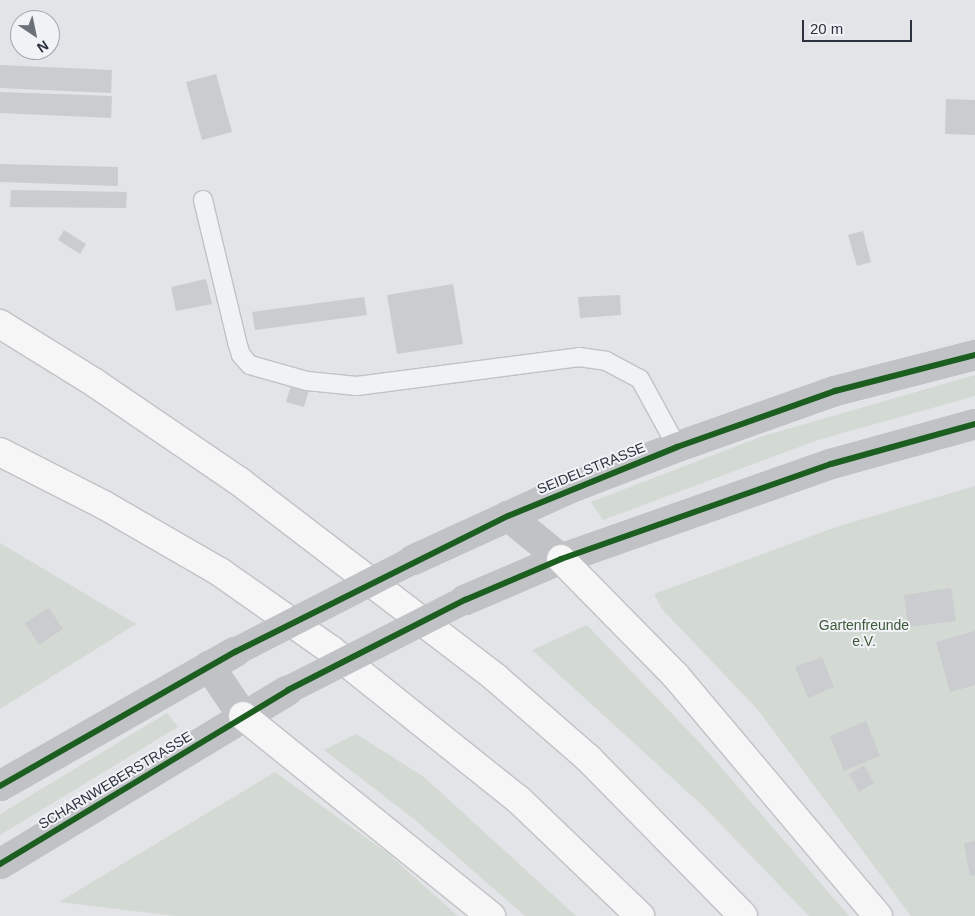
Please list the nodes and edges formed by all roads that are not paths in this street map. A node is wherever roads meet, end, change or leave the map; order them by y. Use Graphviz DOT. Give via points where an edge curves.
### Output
graph roads {
  1 [pos="203,200"];
  2 [pos="0,324"];
  3 [pos="975,355"];
  4 [pos="975,424"];
  5 [pos="678,447"];
  6 [pos="0,452"];
  7 [pos="508,516"];
  8 [pos="561,559"];
  9 [pos="209,666"];
  10 [pos="243,716"];
  11 [pos="0,786"];
  12 [pos="0,864"];
  13 [pos="491,916"];
  14 [pos="640,916"];
  15 [pos="743,916"];
  16 [pos="878,916"];
  1 -- 5 [label="lane" via="241,355 250,365 307,381 357,386 579,357 606,361 640,379"];
  2 -- 15 [label="highway" via="240,482 496,678 594,765"];
  3 -- 5 [label="main road, SEIDELSTRASSE" via="835,391"];
  4 -- 8 [label="main road" via="831,464"];
  5 -- 7 [label="main road, SEIDELSTRASSE"];
  6 -- 14 [label="highway" via="104,504 220,572 331,650 519,800"];
  7 -- 8 [label="main road"];
  7 -- 9 [label="main road, SEIDELSTRASSE, bridge" via="413,560"];
  8 -- 10 [label="main road, bridge" via="465,600"];
  8 -- 16 [label="highway" via="675,675"];
  9 -- 10 [label="main road"];
  9 -- 11 [label="main road"];
  10 -- 12 [label="main road, SCHARNWEBERSTRASSE"];
  10 -- 13 [label="highway"];
}
